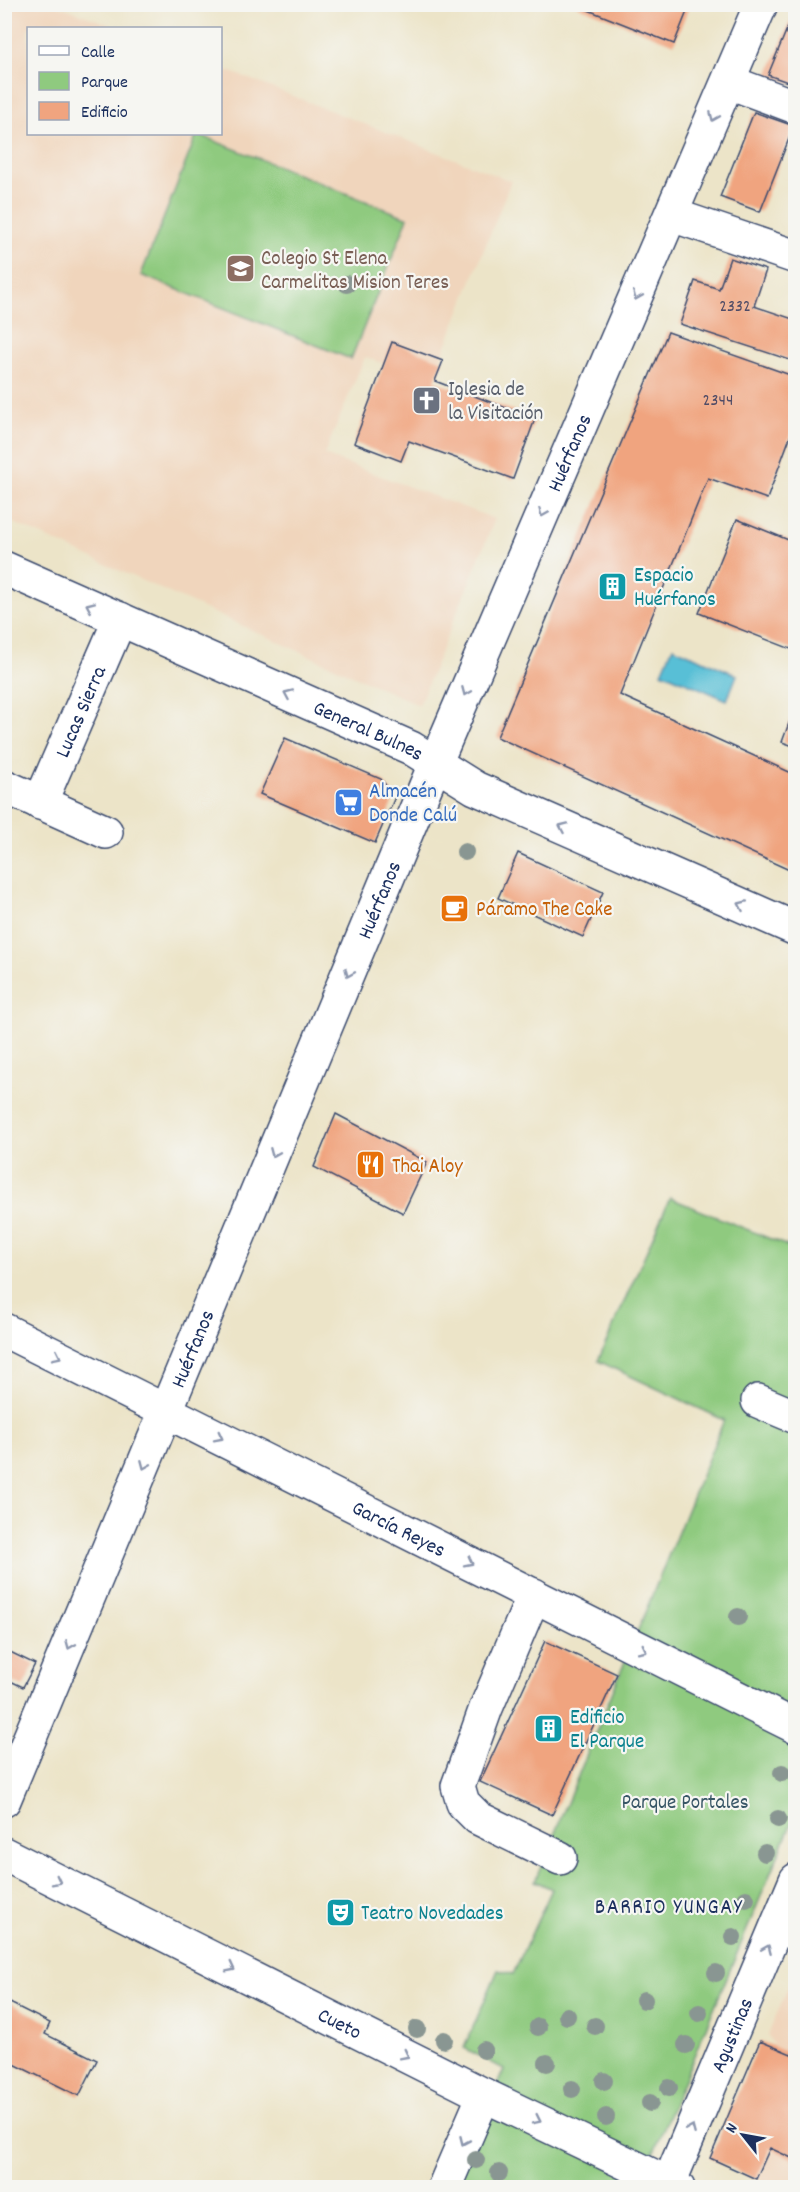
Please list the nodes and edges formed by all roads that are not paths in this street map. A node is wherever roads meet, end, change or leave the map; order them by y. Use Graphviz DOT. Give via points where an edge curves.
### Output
graph roads {
  1 [pos="761,4"];
  2 [pos="729,82"];
  3 [pos="795,107"];
  4 [pos="672,215"];
  5 [pos="795,257"];
  6 [pos="4,568"];
  7 [pos="120,619"];
  8 [pos="435,764"];
  9 [pos="4,786"];
  10 [pos="40,803"];
  11 [pos="106,832"];
  12 [pos="795,928"];
  13 [pos="4,1330"];
  14 [pos="758,1401"];
  15 [pos="167,1411"];
  16 [pos="795,1417"];
  17 [pos="534,1595"];
  18 [pos="795,1727"];
  19 [pos="4,1800"];
  20 [pos="4,1854"];
  21 [pos="560,1858"];
  22 [pos="795,1880"];
  23 [pos="484,2095"];
  24 [pos="671,2186"];
  25 [pos="444,2187"];
  1 -- 2 [label="street, Huérfanos"];
  2 -- 3 [label="street"];
  2 -- 4 [label="street, Huérfanos, one-way"];
  4 -- 5 [label="street"];
  4 -- 8 [label="street, Huérfanos, one-way"];
  7 -- 6 [label="street, General Bulnes, one-way"];
  8 -- 7 [label="street, General Bulnes, one-way" via="411,748"];
  7 -- 10 [label="street, Lucas Sierra"];
  12 -- 8 [label="street, General Bulnes, one-way" via="484,792"];
  8 -- 15 [label="street, Huérfanos, one-way"];
  9 -- 10 [label="street"];
  10 -- 11 [label="street"];
  13 -- 15 [label="street, García Reyes, one-way"];
  14 -- 16 [label="street"];
  15 -- 17 [label="street, García Reyes, one-way"];
  15 -- 19 [label="street, Huérfanos, one-way"];
  17 -- 18 [label="street, García Reyes, one-way"];
  17 -- 21 [label="street" via="458,1786 463,1803 478,1818"];
  20 -- 23 [label="street, Cueto, one-way"];
  24 -- 22 [label="street, Agustinas, one-way"];
  23 -- 24 [label="street, Cueto, one-way"];
  23 -- 25 [label="street, one-way"];
}
